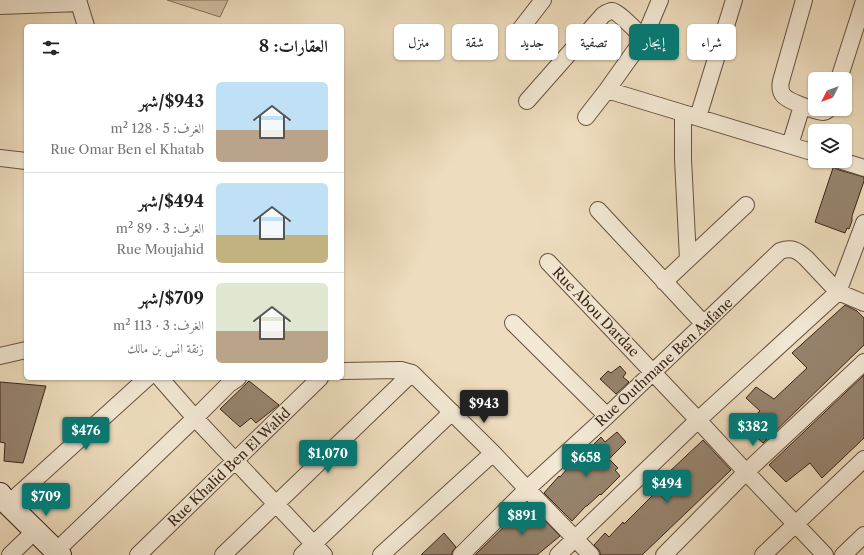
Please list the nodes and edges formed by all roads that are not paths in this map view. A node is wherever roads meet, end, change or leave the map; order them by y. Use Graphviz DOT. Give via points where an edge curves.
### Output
graph roads {
  1 [pos="543,0"];
  2 [pos="660,0"];
  3 [pos="734,0"];
  4 [pos="804,0"];
  5 [pos="79,1"];
  6 [pos="864,1"];
  7 [pos="0,6"];
  8 [pos="85,24"];
  9 [pos="524,24"];
  10 [pos="629,24"];
  11 [pos="650,24"];
  12 [pos="629,59"];
  13 [pos="841,72"];
  14 [pos="607,90"];
  15 [pos="527,101"];
  16 [pos="802,106"];
  17 [pos="808,108"];
  18 [pos="690,115"];
  19 [pos="586,117"];
  20 [pos="790,145"];
  21 [pos="808,151"];
  22 [pos="0,158"];
  23 [pos="24,161"];
  24 [pos="852,164"];
  25 [pos="864,168"];
  26 [pos="746,205"];
  27 [pos="598,210"];
  28 [pos="864,223"];
  29 [pos="688,259"];
  30 [pos="548,262"];
  31 [pos="664,282"];
  32 [pos="838,292"];
  33 [pos="864,303"];
  34 [pos="513,323"];
  35 [pos="704,324"];
  36 [pos="24,350"];
  37 [pos="0,356"];
  38 [pos="864,362"];
  39 [pos="344,371"];
  40 [pos="652,372"];
  41 [pos="412,373"];
  42 [pos="145,380"];
  43 [pos="162,380"];
  44 [pos="235,380"];
  45 [pos="318,380"];
  46 [pos="452,412"];
  47 [pos="607,416"];
  48 [pos="195,418"];
  49 [pos="698,420"];
  50 [pos="493,453"];
  51 [pos="864,459"];
  52 [pos="235,461"];
  53 [pos="746,472"];
  54 [pos="527,489"];
  55 [pos="3,500"];
  56 [pos="276,504"];
  57 [pos="795,524"];
  58 [pos="36,530"];
  59 [pos="864,535"];
  60 [pos="575,539"];
  61 [pos="319,550"];
  62 [pos="58,553"];
  63 [pos="10,555"];
  64 [pos="138,555"];
  65 [pos="223,555"];
  66 [pos="302,555"];
  67 [pos="381,555"];
  68 [pos="461,555"];
  69 [pos="558,555"];
  70 [pos="591,555"];
  71 [pos="664,555"];
  72 [pos="763,555"];
  73 [pos="825,555"];
  74 [pos="843,555"];
  1 -- 9 [label="street"];
  2 -- 11 [label="street"];
  3 -- 18 [label="street"];
  4 -- 16 [label="street" via="780,86 784,97"];
  5 -- 7 [label="street"];
  5 -- 8 [label="street"];
  6 -- 13 [label="street"];
  10 -- 15 [label="street" via="614,12 603,15"];
  12 -- 14 [label="street"];
  14 -- 18 [label="street"];
  14 -- 19 [label="street"];
  16 -- 17 [label="street"];
  16 -- 20 [label="street"];
  18 -- 20 [label="street"];
  18 -- 29 [label="street" via="683,159"];
  20 -- 21 [label="street"];
  22 -- 23 [label="street"];
  24 -- 25 [label="street"];
  26 -- 29 [label="street"];
  27 -- 31 [label="street"];
  28 -- 32 [label="street"];
  29 -- 31 [label="street"];
  30 -- 40 [label="street, Rue Abou Dardae"];
  31 -- 35 [label="street"];
  32 -- 33 [label="street"];
  32 -- 35 [label="street, Rue Outhmane Ben Aafane" via="801,253 789,249 780,252"];
  32 -- 49 [label="street"];
  34 -- 47 [label="street"];
  35 -- 40 [label="street, Rue Outhmane Ben Aafane"];
  36 -- 37 [label="street"];
  38 -- 53 [label="street"];
  39 -- 41 [label="street" via="401,370"];
  40 -- 47 [label="street, Rue Outhmane Ben Aafane"];
  40 -- 49 [label="street, Rue Abou Dardae"];
  41 -- 46 [label="street"];
  41 -- 56 [label="street"];
  42 -- 55 [label="street"];
  43 -- 48 [label="street"];
  44 -- 48 [label="street"];
  45 -- 52 [label="street, Rue Khalid Ben El Walid"];
  46 -- 50 [label="street"];
  46 -- 61 [label="street"];
  47 -- 54 [label="street, Rue Outhmane Ben Aafane"];
  48 -- 52 [label="street"];
  48 -- 62 [label="street"];
  49 -- 53 [label="street, Rue Abou Dardae"];
  49 -- 60 [label="street"];
  50 -- 54 [label="street"];
  50 -- 67 [label="street"];
  51 -- 57 [label="street"];
  52 -- 56 [label="street"];
  52 -- 64 [label="street, Rue Khalid Ben El Walid"];
  53 -- 57 [label="street, Rue Abou Dardae"];
  53 -- 71 [label="street"];
  54 -- 60 [label="street"];
  54 -- 68 [label="street, Rue Outhmane Ben Aafane"];
  55 -- 58 [label="street"];
  56 -- 61 [label="street"];
  56 -- 65 [label="street"];
  57 -- 72 [label="street"];
  57 -- 73 [label="street, Rue Abou Dardae"];
  58 -- 62 [label="street"];
  58 -- 63 [label="street"];
  59 -- 74 [label="street"];
  60 -- 69 [label="street"];
  60 -- 70 [label="street"];
  61 -- 66 [label="street"];
}
